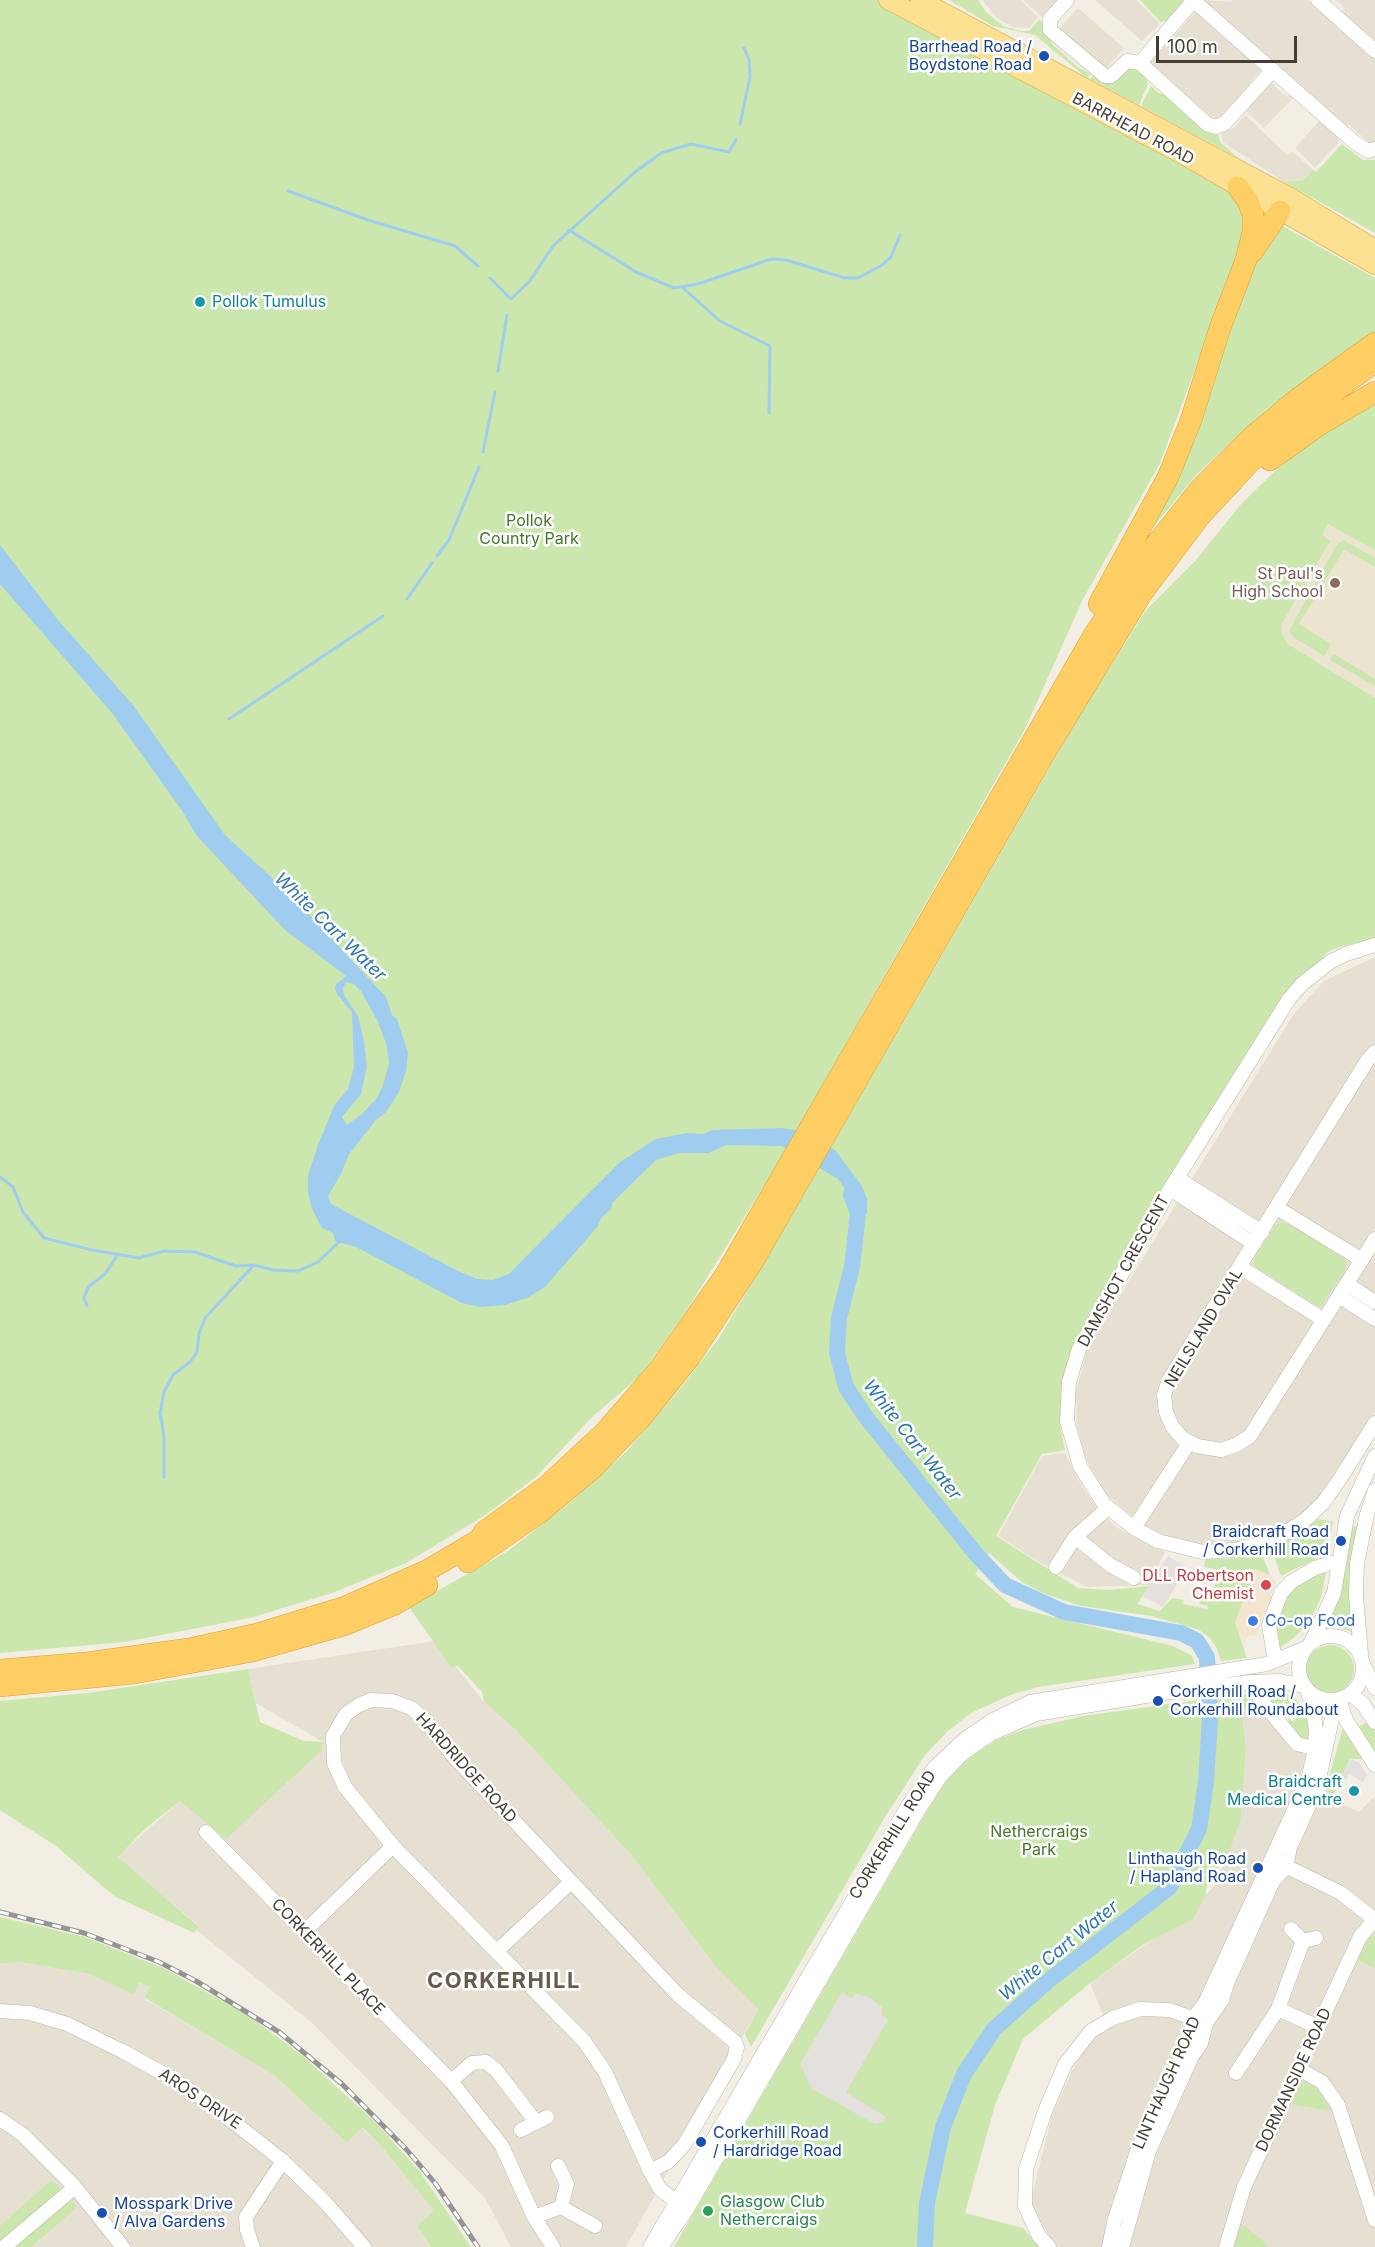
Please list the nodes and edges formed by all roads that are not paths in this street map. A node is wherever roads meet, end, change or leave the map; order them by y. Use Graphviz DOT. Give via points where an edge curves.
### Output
graph roads {
  1 [pos="1067,0"];
  2 [pos="1318,0"];
  3 [pos="1193,1"];
  4 [pos="904,2"];
  5 [pos="1375,51"];
  6 [pos="1140,63"];
  7 [pos="1273,70"];
  8 [pos="1375,149"];
  9 [pos="1238,187"];
  10 [pos="1285,204"];
  11 [pos="1375,249"];
  12 [pos="1246,260"];
  13 [pos="1375,265"];
  14 [pos="1375,343"];
  15 [pos="1375,362"];
  16 [pos="1375,392"];
  17 [pos="1157,573"];
  18 [pos="1031,745"];
  19 [pos="1375,945"];
  20 [pos="1375,1052"];
  21 [pos="828,1115"];
  22 [pos="1173,1184"];
  23 [pos="786,1188"];
  24 [pos="1277,1208"];
  25 [pos="1258,1238"];
  26 [pos="1375,1239"];
  27 [pos="1362,1260"];
  28 [pos="1240,1267"];
  29 [pos="1343,1290"];
  30 [pos="1375,1302"];
  31 [pos="1375,1319"];
  32 [pos="1324,1320"];
  33 [pos="1375,1424"];
  34 [pos="1189,1443"];
  35 [pos="1375,1456"];
  36 [pos="1375,1490"];
  37 [pos="1108,1508"];
  38 [pos="1346,1520"];
  39 [pos="1364,1525"];
  40 [pos="1134,1528"];
  41 [pos="1075,1538"];
  42 [pos="1338,1564"];
  43 [pos="1056,1567"];
  44 [pos="1134,1578"];
  45 [pos="1308,1645"];
  46 [pos="1362,1660"];
  47 [pos="1275,1661"];
  48 [pos="0,1670"];
  49 [pos="1212,1680"];
  50 [pos="0,1686"];
  51 [pos="1306,1688"];
  52 [pos="1375,1688"];
  53 [pos="1342,1698"];
  54 [pos="1260,1699"];
  55 [pos="1375,1722"];
  56 [pos="1321,1750"];
  57 [pos="1375,1765"];
  58 [pos="206,1832"];
  59 [pos="393,1846"];
  60 [pos="1272,1860"];
  61 [pos="1286,1867"];
  62 [pos="571,1882"];
  63 [pos="1375,1919"];
  64 [pos="1291,1929"];
  65 [pos="304,1932"];
  66 [pos="497,1951"];
  67 [pos="1278,2009"];
  68 [pos="0,2011"];
  69 [pos="1200,2021"];
  70 [pos="1318,2026"];
  71 [pos="1299,2069"];
  72 [pos="1236,2073"];
  73 [pos="451,2081"];
  74 [pos="0,2119"];
  75 [pos="521,2130"];
  76 [pos="283,2161"];
  77 [pos="558,2166"];
  78 [pos="650,2170"];
  79 [pos="75,2187"];
  80 [pos="682,2205"];
  81 [pos="561,2206"];
  82 [pos="534,2217"];
  83 [pos="1375,2220"];
  84 [pos="595,2226"];
  85 [pos="4,2247"];
  86 [pos="123,2247"];
  87 [pos="254,2247"];
  88 [pos="364,2247"];
  89 [pos="553,2247"];
  90 [pos="650,2247"];
  91 [pos="662,2247"];
  92 [pos="1049,2247"];
  93 [pos="1109,2247"];
  94 [pos="1122,2247"];
  95 [pos="1226,2247"];
  1 -- 6 [label="street" via="1050,19 1050,30 1096,71 1111,75 1127,61"];
  2 -- 5 [label="street"];
  3 -- 6 [label="street"];
  3 -- 7 [label="street"];
  4 -- 9 [label="main road, BARRHEAD ROAD"];
  4 -- 10 [label="main road, BARRHEAD ROAD"];
  6 -- 7 [label="street" via="1207,124 1216,127 1225,123"];
  7 -- 8 [label="street" via="1354,142 1368,151"];
  9 -- 10 [label="main road, BARRHEAD ROAD"];
  9 -- 12 [label="highway" via="1253,215"];
  10 -- 11 [label="main road, BARRHEAD ROAD"];
  10 -- 12 [label="highway"];
  10 -- 13 [label="main road, BARRHEAD ROAD"];
  12 -- 18 [label="highway" via="1168,477 1092,617"];
  14 -- 18 [label="highway" via="1269,422 1185,506 1110,609"];
  15 -- 17 [label="highway" via="1317,404 1251,461 1200,516"];
  16 -- 17 [label="highway" via="1319,425 1254,473"];
  17 -- 21 [label="highway" via="1122,624"];
  18 -- 21 [label="highway"];
  19 -- 22 [label="street, DAMSHOT CRESCENT" via="1329,962 1293,993"];
  20 -- 24 [label="street, NEILSLAND OVAL"];
  21 -- 23 [label="highway"];
  22 -- 25 [label="street"];
  22 -- 37 [label="street, DAMSHOT CRESCENT" via="1079,1349 1069,1382 1067,1421 1080,1466"];
  23 -- 48 [label="highway" via="658,1371 628,1406 565,1470 462,1551 345,1607 268,1631 189,1649"];
  23 -- 50 [label="highway" via="719,1314 657,1399 577,1482 490,1548 395,1604 295,1641 155,1670"];
  24 -- 25 [label="street, NEILSLAND OVAL"];
  24 -- 27 [label="street"];
  25 -- 28 [label="street, NEILSLAND OVAL"];
  26 -- 27 [label="street"];
  27 -- 29 [label="street"];
  28 -- 32 [label="street"];
  28 -- 34 [label="street, NEILSLAND OVAL" via="1166,1388 1164,1404 1168,1419"];
  29 -- 30 [label="street"];
  29 -- 31 [label="street"];
  29 -- 32 [label="street"];
  32 -- 34 [label="street" via="1250,1436 1221,1450"];
  33 -- 40 [label="street, DAMSHOT CRESCENT" via="1323,1503 1283,1534 1234,1550 1203,1552 1158,1541"];
  34 -- 40 [label="street"];
  35 -- 38 [label="street"];
  36 -- 39 [label="street"];
  37 -- 40 [label="street, DAMSHOT CRESCENT"];
  37 -- 41 [label="street"];
  38 -- 39 [label="street"];
  38 -- 42 [label="street"];
  39 -- 46 [label="street" via="1356,1577"];
  41 -- 43 [label="street"];
  41 -- 44 [label="street"];
  42 -- 45 [label="street" via="1330,1605"];
  42 -- 47 [label="street" via="1308,1572 1281,1593 1269,1625"];
  45 -- 46 [label="street" via="1325,1636 1338,1636 1355,1646"];
  45 -- 47 [label="street, CORKERHILL ROAD"];
  45 -- 51 [label="street" via="1299,1666"];
  46 -- 52 [label="street"];
  46 -- 53 [label="street" via="1360,1682"];
  47 -- 49 [label="street, CORKERHILL ROAD"];
  49 -- 51 [label="street, CORKERHILL ROAD" via="1268,1681"];
  49 -- 80 [label="street, CORKERHILL ROAD" via="1036,1714 990,1734 962,1754 940,1777"];
  51 -- 53 [label="street" via="1323,1700"];
  51 -- 56 [label="street, LINTHAUGH ROAD"];
  53 -- 55 [label="street" via="1363,1704"];
  53 -- 56 [label="street, LINTHAUGH ROAD"];
  53 -- 57 [label="street" via="1346,1719"];
  54 -- 56 [label="street" via="1297,1744"];
  56 -- 60 [label="street, LINTHAUGH ROAD"];
  56 -- 61 [label="street, LINTHAUGH ROAD" via="1317,1788 1290,1847"];
  58 -- 65 [label="street, CORKERHILL PLACE"];
  59 -- 62 [label="street, HARDRIDGE ROAD" via="345,1787 334,1763 332,1745 339,1725 354,1708 371,1700 402,1704 422,1717 454,1757"];
  59 -- 65 [label="street"];
  59 -- 66 [label="street, HARDRIDGE ROAD"];
  60 -- 61 [label="street"];
  60 -- 69 [label="street, LINTHAUGH ROAD"];
  61 -- 63 [label="street" via="1341,1893"];
  61 -- 69 [label="street, LINTHAUGH ROAD" via="1273,1881 1222,2000"];
  62 -- 66 [label="street"];
  62 -- 78 [label="street, HARDRIDGE ROAD" via="678,1995 737,2047 684,2145 668,2162"];
  63 -- 70 [label="street, DORMANSIDE ROAD" via="1360,1937"];
  64 -- 67 [label="street" via="1310,1939"];
  65 -- 73 [label="street, CORKERHILL PLACE"];
  66 -- 78 [label="street, HARDRIDGE ROAD" via="592,2052"];
  67 -- 70 [label="street"];
  67 -- 72 [label="street"];
  68 -- 76 [label="street, AROS DRIVE" via="49,2018 122,2051 213,2106"];
  69 -- 92 [label="street" via="1170,2010 1140,2009 1091,2031 1065,2064 1026,2169 1025,2206 1039,2236"];
  69 -- 93 [label="street, LINTHAUGH ROAD" via="1138,2149"];
  69 -- 94 [label="street, LINTHAUGH ROAD" via="1201,2043 1149,2151"];
  70 -- 71 [label="street, DORMANSIDE ROAD"];
  71 -- 83 [label="street" via="1322,2082 1338,2105"];
  71 -- 95 [label="street, DORMANSIDE ROAD" via="1244,2187"];
  73 -- 75 [label="street" via="472,2063 486,2062 541,2120"];
  73 -- 82 [label="street, CORKERHILL PLACE" via="502,2146"];
  74 -- 79 [label="street" via="22,2134"];
  76 -- 87 [label="street" via="246,2217"];
  76 -- 88 [label="street, AROS DRIVE"];
  77 -- 81 [label="street" via="567,2184"];
  78 -- 80 [label="street, HARDRIDGE ROAD" via="660,2189"];
  79 -- 85 [label="street"];
  79 -- 86 [label="street"];
  80 -- 90 [label="street, CORKERHILL ROAD"];
  80 -- 91 [label="street, CORKERHILL ROAD"];
  81 -- 82 [label="street"];
  81 -- 84 [label="street"];
  82 -- 89 [label="street, CORKERHILL PLACE"];
}
